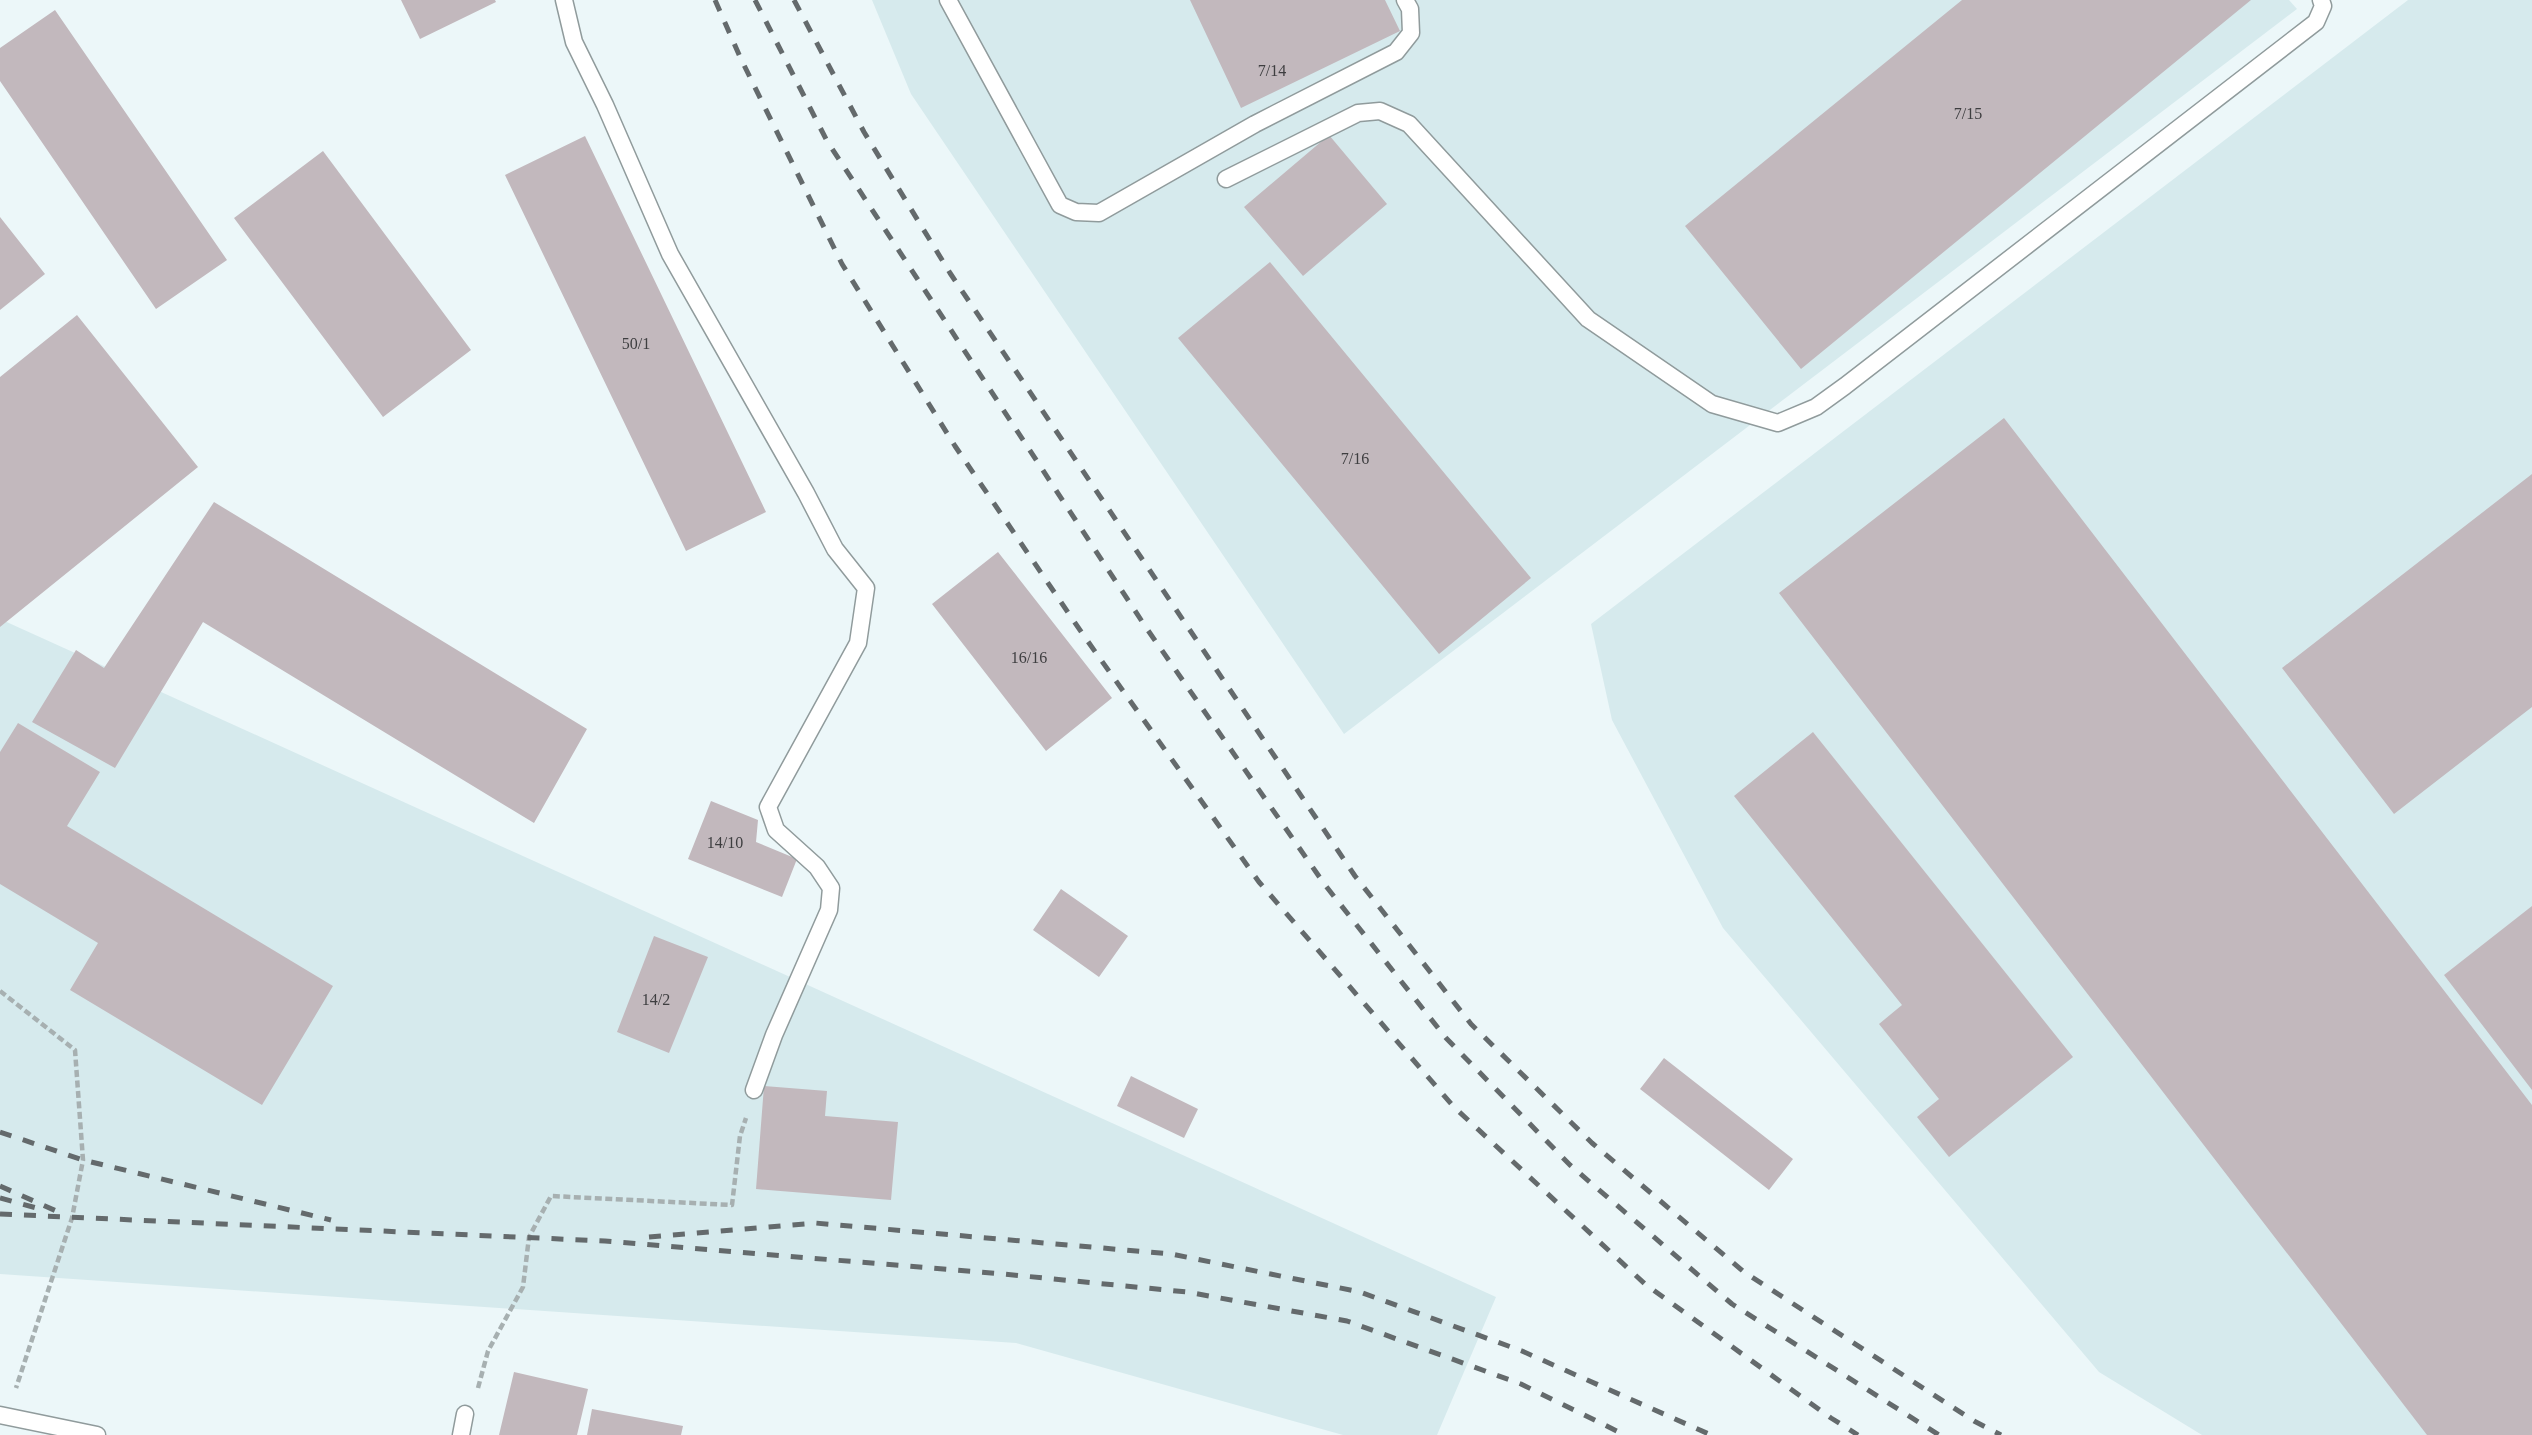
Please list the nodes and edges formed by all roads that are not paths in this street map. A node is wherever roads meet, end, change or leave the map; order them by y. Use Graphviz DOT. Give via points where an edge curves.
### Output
graph roads {
  1 [pos="564,0"];
  2 [pos="948,0"];
  3 [pos="1405,0"];
  4 [pos="2321,0"];
  5 [pos="1226,178"];
  6 [pos="754,1090"];
  7 [pos="464,1414"];
  8 [pos="3,1415"];
  9 [pos="97,1435"];
  10 [pos="461,1435"];
  1 -- 6 [label="lane" via="574,42 670,254 835,549 866,588 858,643 768,807 776,830 817,867 831,888 829,910"];
  2 -- 3 [label="lane" via="1060,205 1076,212 1099,213 1255,124 1396,52 1411,33"];
  4 -- 5 [label="lane" via="2316,22 1845,386 1816,407 1778,423 1712,404 1588,319 1409,124 1392,116 1380,111 1358,113"];
  7 -- 10 [label="lane"];
  8 -- 9 [label="lane"];
}
